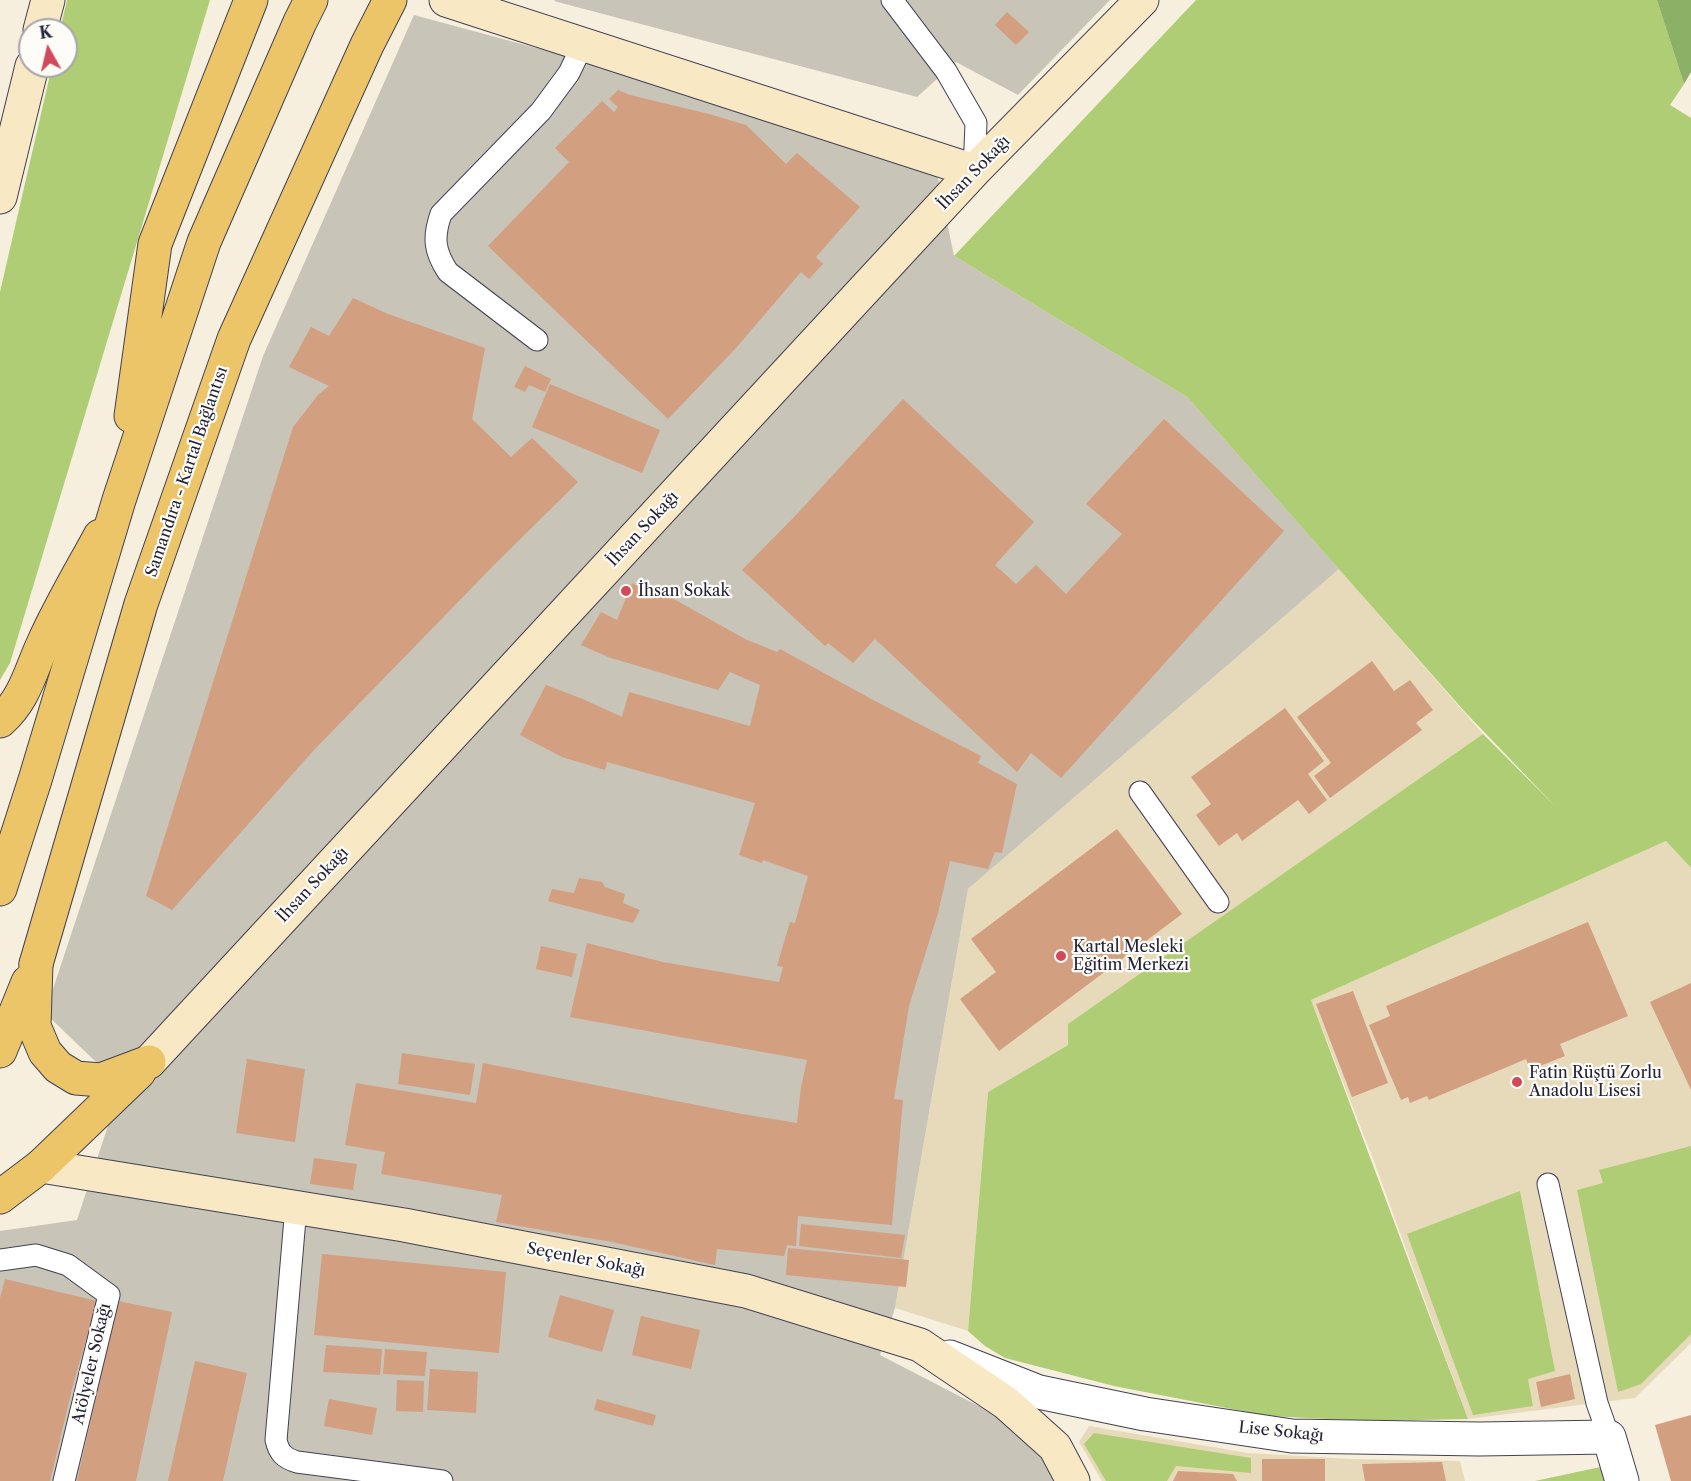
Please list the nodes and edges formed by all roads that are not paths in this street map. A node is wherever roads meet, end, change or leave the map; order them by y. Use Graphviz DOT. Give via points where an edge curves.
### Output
graph roads {
  1 [pos="48,0"];
  2 [pos="251,0"];
  3 [pos="390,0"];
  4 [pos="446,0"];
  5 [pos="892,0"];
  6 [pos="1142,0"];
  7 [pos="305,11"];
  8 [pos="43,18"];
  9 [pos="583,44"];
  10 [pos="29,78"];
  11 [pos="974,171"];
  12 [pos="0,197"];
  13 [pos="537,340"];
  14 [pos="119,500"];
  15 [pos="0,721"];
  16 [pos="1140,792"];
  17 [pos="0,889"];
  18 [pos="1218,902"];
  19 [pos="36,964"];
  20 [pos="0,1051"];
  21 [pos="149,1062"];
  22 [pos="41,1166"];
  23 [pos="1548,1184"];
  24 [pos="0,1197"];
  25 [pos="296,1207"];
  26 [pos="0,1260"];
  27 [pos="920,1345"];
  28 [pos="1609,1437"];
  29 [pos="64,1481"];
  30 [pos="442,1481"];
  31 [pos="1073,1481"];
  32 [pos="1622,1481"];
  1 -- 8 [label="street"];
  2 -- 14 [label="main road" via="155,244"];
  3 -- 19 [label="main road, Samandıra - Kartal Bağlantısı" via="234,339 141,604"];
  4 -- 9 [label="street"];
  5 -- 11 [label="lane" via="946,71 976,123"];
  6 -- 11 [label="street, İhsan Sokağı"];
  7 -- 14 [label="main road" via="204,242"];
  9 -- 11 [label="street"];
  9 -- 13 [label="lane" via="569,73 541,111 441,213 436,228 435,244 447,272"];
  10 -- 12 [label="street"];
  11 -- 21 [label="street, İhsan Sokağı"];
  14 -- 15 [label="main road" via="43,644 28,684"];
  14 -- 17 [label="main road"];
  16 -- 18 [label="lane"];
  19 -- 20 [label="main road"];
  19 -- 21 [label="main road" via="34,1026 45,1052 58,1067 76,1078 101,1080"];
  21 -- 22 [label="main road"];
  22 -- 24 [label="main road"];
  22 -- 25 [label="street, Seçenler Sokağı"];
  23 -- 28 [label="lane" via="1597,1403"];
  25 -- 27 [label="street, Seçenler Sokağı" via="746,1291"];
  25 -- 30 [label="lane" via="276,1440 280,1453 297,1462"];
  26 -- 29 [label="lane, Atölyeler Sokağı" via="36,1255 68,1265 109,1295"];
  27 -- 28 [label="street, Lise Sokağı" via="1039,1392 1145,1414 1292,1436"];
  27 -- 31 [label="street, Seçenler Sokağı" via="1006,1403 1055,1448"];
  28 -- 32 [label="street"];
}
